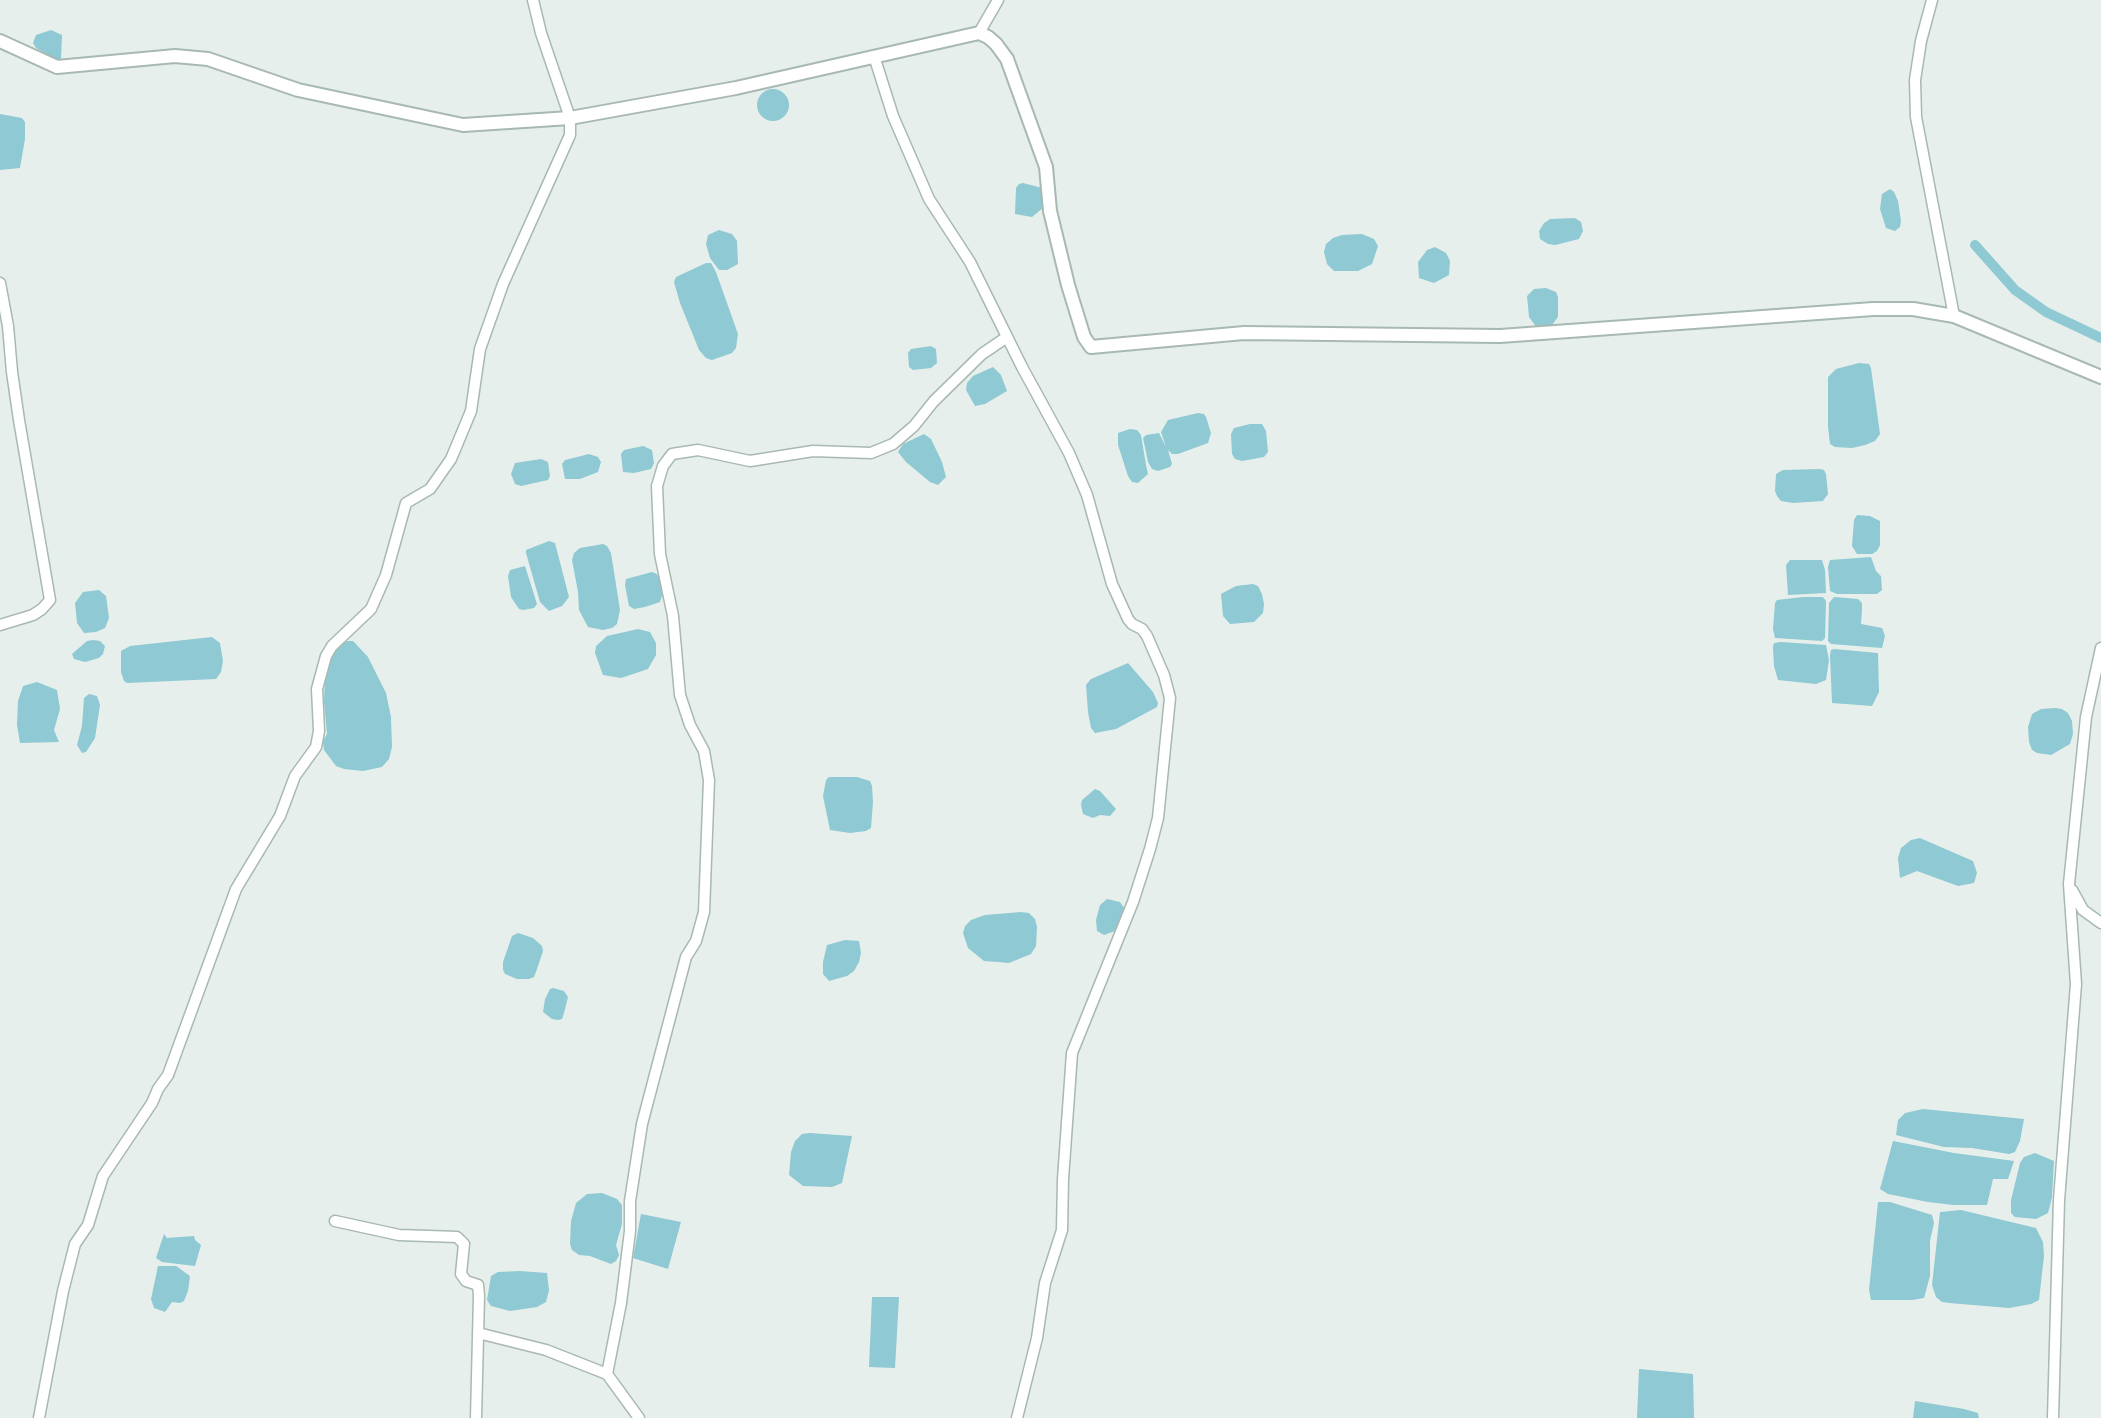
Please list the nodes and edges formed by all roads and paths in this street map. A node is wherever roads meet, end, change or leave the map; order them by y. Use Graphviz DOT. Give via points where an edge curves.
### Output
graph roads {
  1 [pos="533,0"];
  2 [pos="998,0"];
  3 [pos="1932,0"];
  4 [pos="979,33"];
  5 [pos="0,41"];
  6 [pos="874,57"];
  7 [pos="570,118"];
  8 [pos="0,283"];
  9 [pos="1954,316"];
  10 [pos="1007,337"];
  11 [pos="2101,377"];
  12 [pos="0,625"];
  13 [pos="2101,648"];
  14 [pos="2069,884"];
  15 [pos="2101,923"];
  16 [pos="335,1221"];
  17 [pos="478,1333"];
  18 [pos="607,1374"];
  19 [pos="38,1418"];
  20 [pos="476,1418"];
  21 [pos="639,1418"];
  22 [pos="1017,1418"];
  23 [pos="2053,1418"];
  1 -- 7 [label="street"];
  2 -- 4 [label="street"];
  3 -- 9 [label="street" via="1915,80 1916,117"];
  4 -- 6 [label="street"];
  4 -- 9 [label="street" via="996,44 1007,59 1046,167 1050,211 1068,285 1091,347 1244,333 1500,336 1873,309"];
  5 -- 7 [label="street" via="57,67 175,56 208,59 298,90 463,125"];
  6 -- 7 [label="street"];
  6 -- 10 [label="street" via="893,116 929,199 970,262"];
  7 -- 19 [label="street" via="569,135 495,306 476,366 471,411 451,459 429,489 407,503 371,609 326,656 317,689 316,747 295,776 280,816 236,889 168,1075 103,1176 88,1225 73,1254"];
  8 -- 12 [label="street" via="50,600 33,615"];
  9 -- 11 [label="street"];
  10 -- 18 [label="street" via="982,354 893,444 871,453 813,451 750,461 698,450 673,454 663,466 657,486 660,554 673,616 680,695 704,751 709,780 704,912 696,942 686,957 642,1124 621,1303"];
  10 -- 22 [label="street" via="1069,453 1087,495 1112,584 1128,619 1147,636 1170,698 1158,818 1150,849 1072,1054 1062,1230 1045,1283"];
  13 -- 14 [label="street" via="2085,717"];
  14 -- 15 [label="street" via="2083,910"];
  14 -- 23 [label="street" via="2076,984 2059,1200"];
  16 -- 17 [label="street" via="398,1236 457,1237 464,1244 461,1274 478,1285"];
  17 -- 18 [label="street" via="546,1350"];
  17 -- 20 [label="street"];
  18 -- 21 [label="street"];
}
